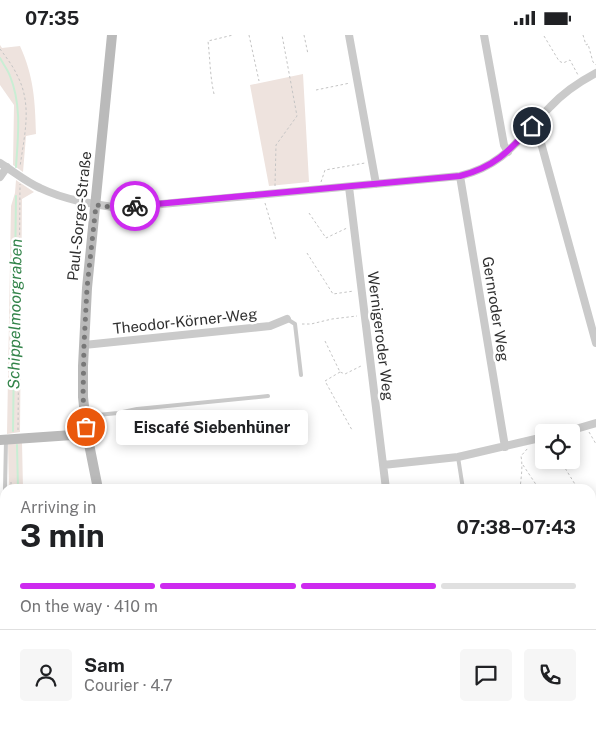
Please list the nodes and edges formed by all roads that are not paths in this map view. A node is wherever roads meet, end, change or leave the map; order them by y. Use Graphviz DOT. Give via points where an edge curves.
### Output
graph roads {
  1 [pos="112,35"];
  2 [pos="349,35"];
  3 [pos="484,35"];
  4 [pos="596,73"];
  5 [pos="532,126"];
  6 [pos="508,152"];
  7 [pos="3,165"];
  8 [pos="460,176"];
  9 [pos="0,177"];
  10 [pos="376,184"];
  11 [pos="349,187"];
  12 [pos="96,205"];
  13 [pos="287,319"];
  14 [pos="596,343"];
  15 [pos="84,345"];
  16 [pos="301,375"];
  17 [pos="268,396"];
  18 [pos="85,416"];
  19 [pos="596,423"];
  20 [pos="580,428"];
  21 [pos="87,434"];
  22 [pos="3,440"];
  23 [pos="535,440"];
  24 [pos="505,447"];
  25 [pos="458,457"];
  26 [pos="384,465"];
  27 [pos="6,484"];
  28 [pos="97,484"];
  29 [pos="386,484"];
  30 [pos="462,484"];
  1 -- 12 [label="street, Paul-Sorge-Straße"];
  2 -- 10 [label="street"];
  3 -- 6 [label="street" via="502,136"];
  4 -- 5 [label="street" via="557,99"];
  5 -- 6 [label="street"];
  5 -- 14 [label="street" via="538,132"];
  6 -- 8 [label="street" via="487,167"];
  7 -- 9 [label="street"];
  7 -- 12 [label="street" via="37,187"];
  8 -- 10 [label="street"];
  8 -- 24 [label="street, Gernroder Weg"];
  10 -- 11 [label="street"];
  11 -- 12 [label="street" via="119,208"];
  11 -- 26 [label="street, Wernigeroder Weg"];
  12 -- 15 [label="street, Paul-Sorge-Straße"];
  13 -- 15 [label="street, Theodor-Körner-Weg" via="270,326"];
  13 -- 16 [label="lane" via="295,324"];
  15 -- 18 [label="street, Paul-Sorge-Straße"];
  17 -- 18 [label="lane"];
  18 -- 21 [label="street, Paul-Sorge-Straße"];
  19 -- 20 [label="street"];
  21 -- 22 [label="street"];
  21 -- 28 [label="street, Paul-Sorge-Straße"];
  22 -- 27 [label="lane"];
  23 -- 24 [label="street"];
  24 -- 25 [label="street"];
  25 -- 26 [label="street"];
  25 -- 30 [label="lane"];
  26 -- 29 [label="street, Wernigeroder Weg"];
}
